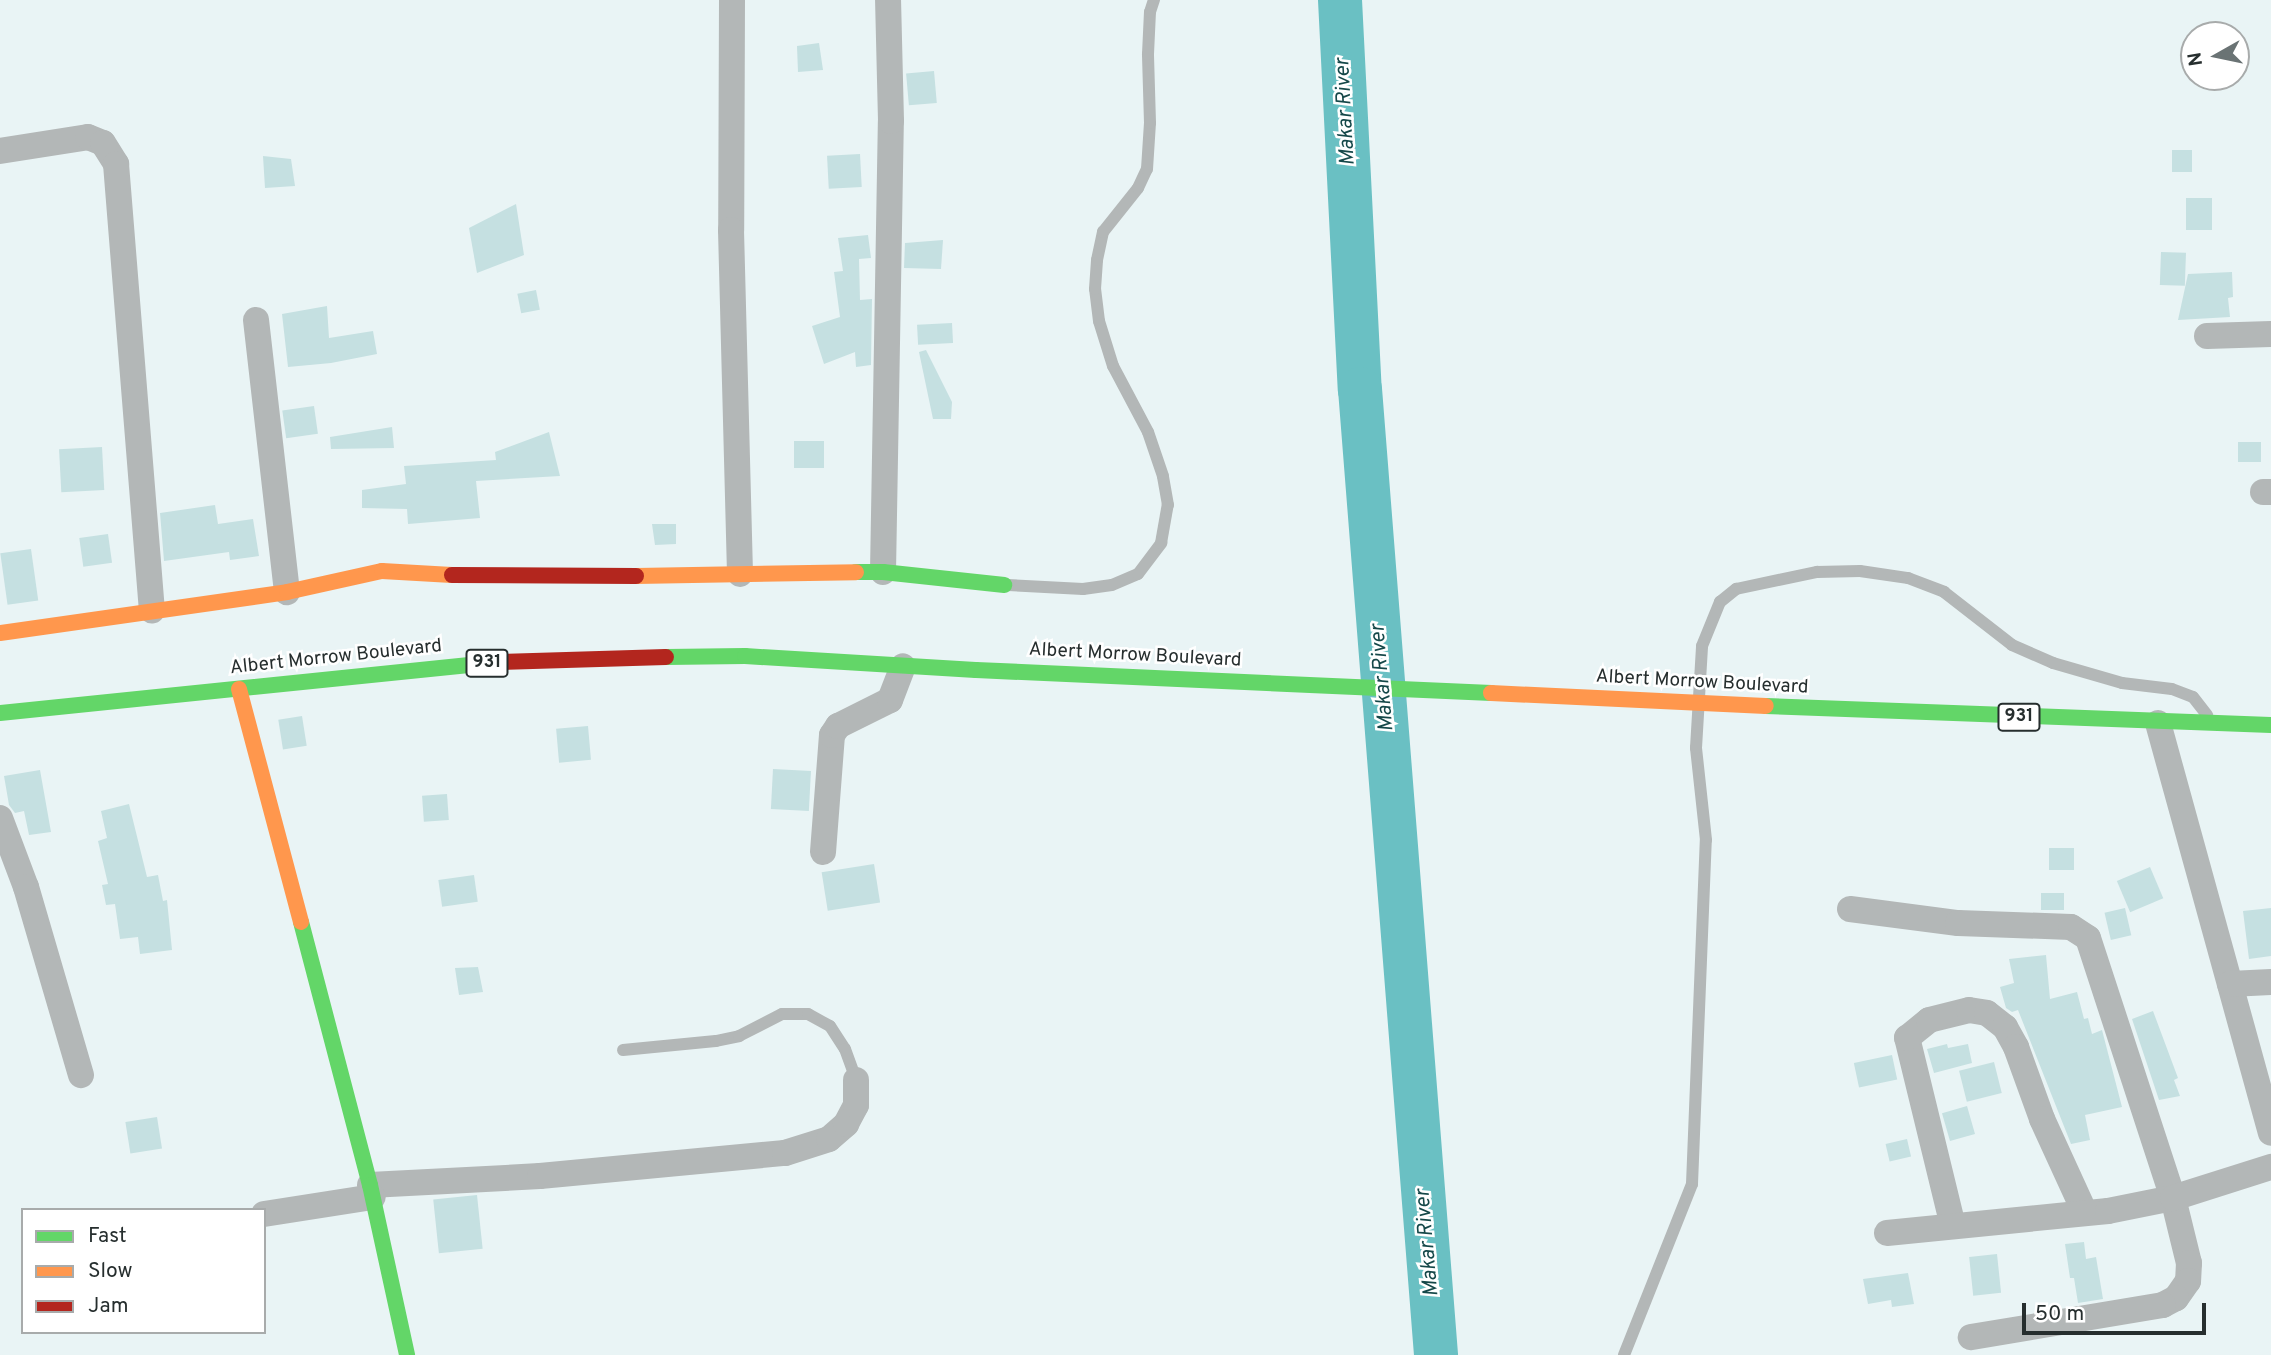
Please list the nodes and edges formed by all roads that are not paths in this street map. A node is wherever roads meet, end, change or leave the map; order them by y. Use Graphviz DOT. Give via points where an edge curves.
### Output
graph roads {
  1 [pos="732,0"];
  2 [pos="888,0"];
  3 [pos="1154,0"];
  4 [pos="0,151"];
  5 [pos="257,320"];
  6 [pos="2271,334"];
  7 [pos="2207,336"];
  8 [pos="883,572"];
  9 [pos="740,574"];
  10 [pos="1004,585"];
  11 [pos="287,593"];
  12 [pos="152,611"];
  13 [pos="0,633"];
  14 [pos="903,666"];
  15 [pos="239,689"];
  16 [pos="0,713"];
  17 [pos="2158,723"];
  18 [pos="2213,724"];
  19 [pos="2271,725"];
  20 [pos="0,818"];
  21 [pos="823,852"];
  22 [pos="1850,909"];
  23 [pos="2271,982"];
  24 [pos="2230,984"];
  25 [pos="623,1050"];
  26 [pos="80,1075"];
  27 [pos="856,1080"];
  28 [pos="2271,1133"];
  29 [pos="2271,1167"];
  30 [pos="371,1191"];
  31 [pos="2173,1198"];
  32 [pos="2085,1213"];
  33 [pos="266,1214"];
  34 [pos="1953,1226"];
  35 [pos="1887,1233"];
  36 [pos="1971,1338"];
  37 [pos="407,1355"];
  38 [pos="1624,1355"];
  1 -- 9 [label="street" via="731,230"];
  2 -- 8 [label="street" via="891,121"];
  3 -- 10 [label="lane" via="1148,54 1147,169 1138,188 1103,232 1095,289 1113,366 1149,432 1163,476 1168,505 1161,543 1138,575 1112,585 1073,589"];
  4 -- 12 [label="street" via="88,137 103,143 116,164"];
  5 -- 11 [label="street"];
  6 -- 7 [label="street"];
  8 -- 9 [label="main road"];
  8 -- 10 [label="main road"];
  9 -- 11 [label="main road" via="382,571"];
  11 -- 12 [label="main road"];
  12 -- 13 [label="main road"];
  14 -- 15 [label="main road, Albert Morrow Boulevard / 931" via="745,656 594,657 473,664"];
  14 -- 17 [label="main road, Albert Morrow Boulevard / 931, bridge"];
  14 -- 21 [label="street" via="890,700 838,726 832,735"];
  15 -- 16 [label="main road, Albert Morrow Boulevard / 931"];
  15 -- 30 [label="main road"];
  17 -- 18 [label="main road, Albert Morrow Boulevard / 931"];
  17 -- 24 [label="street"];
  18 -- 19 [label="main road, Albert Morrow Boulevard / 931"];
  18 -- 38 [label="lane" via="2193,697 2053,663 2012,645 1944,592 1908,578 1860,571 1817,572 1736,589 1720,602 1702,646 1696,748 1706,840 1692,1184"];
  20 -- 26 [label="street" via="26,887"];
  22 -- 31 [label="street" via="1958,923 2071,927 2088,938"];
  23 -- 24 [label="street"];
  24 -- 28 [label="street"];
  25 -- 27 [label="lane" via="739,1037 782,1014 808,1014 830,1026 845,1049"];
  27 -- 30 [label="street" via="856,1105 846,1124 830,1139 785,1153"];
  29 -- 31 [label="street"];
  30 -- 33 [label="street"];
  30 -- 37 [label="main road"];
  31 -- 32 [label="street"];
  31 -- 36 [label="street" via="2189,1264 2188,1281 2176,1298 2163,1305"];
  32 -- 34 [label="street"];
  32 -- 34 [label="street" via="2005,1027 1987,1013 1969,1010 1929,1020 1907,1038"];
  34 -- 35 [label="street"];
}
